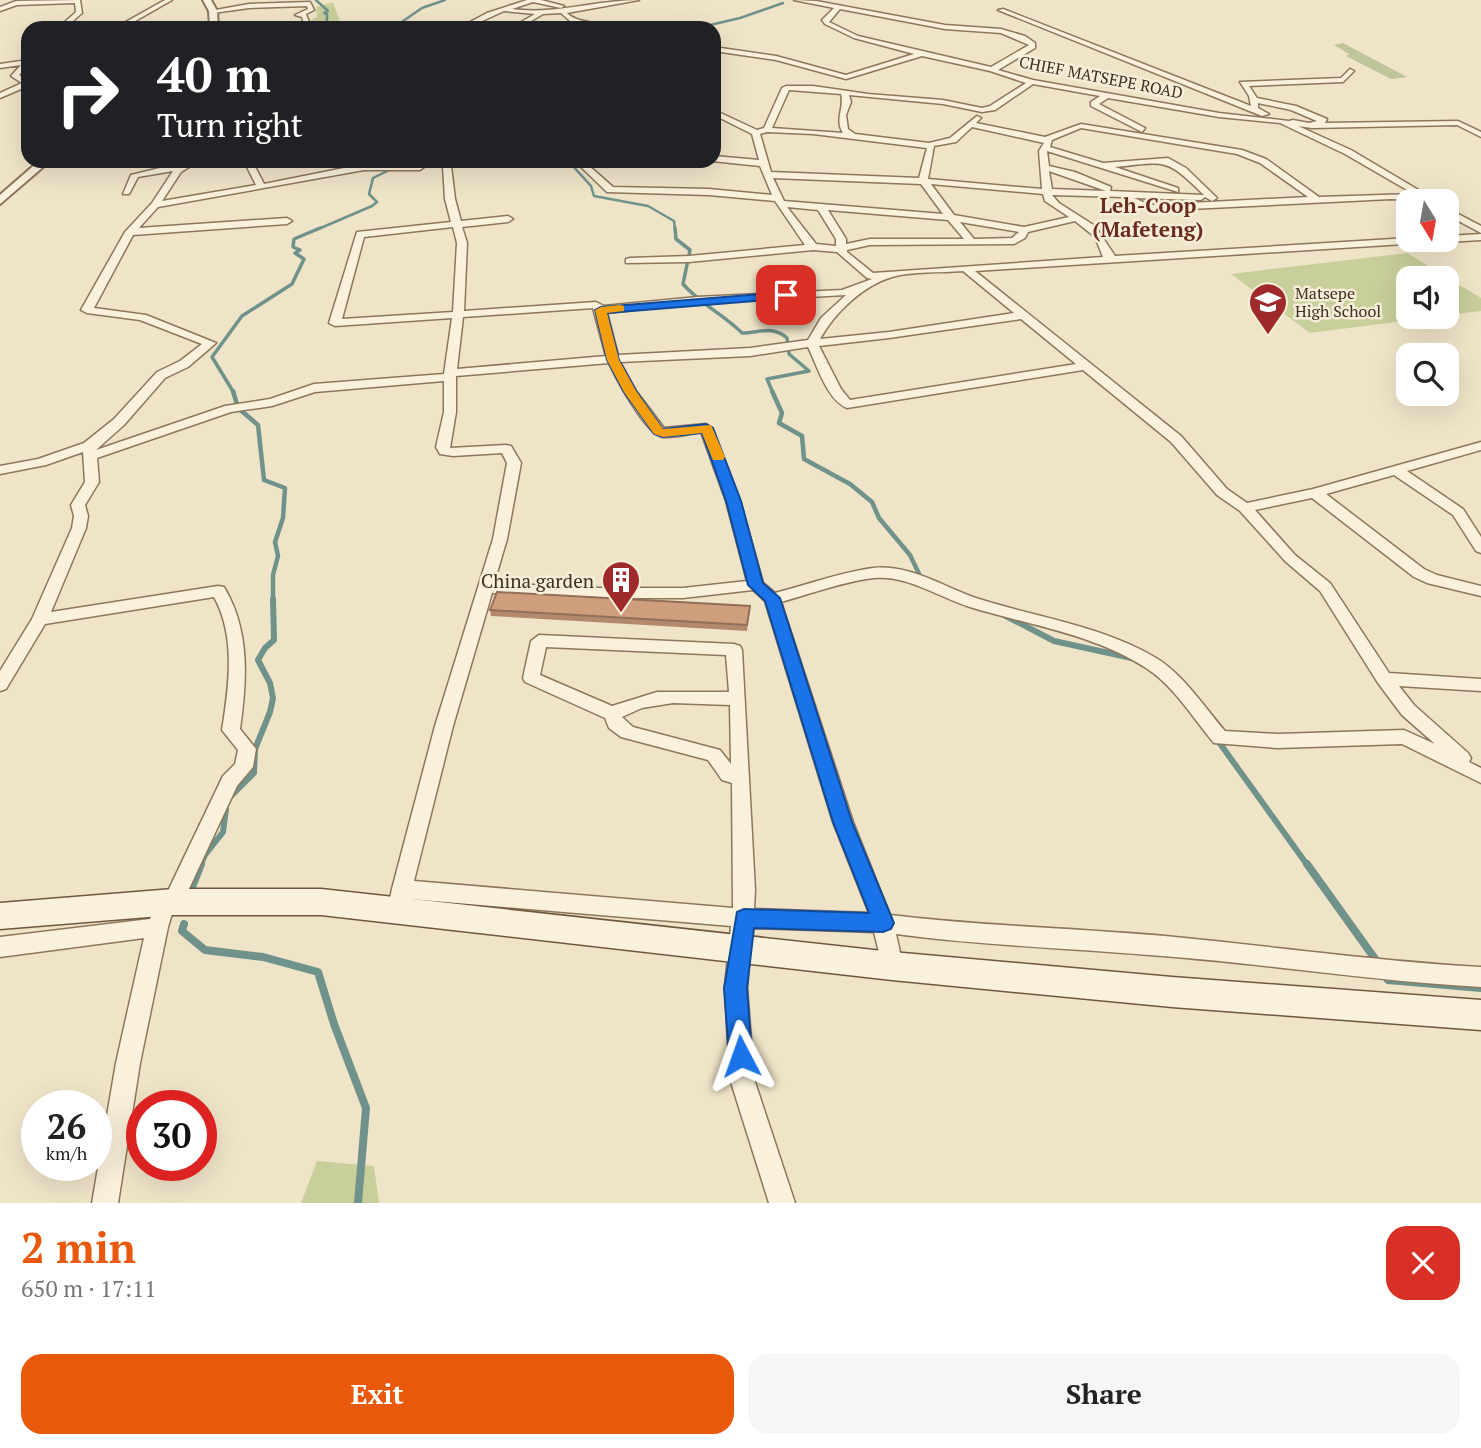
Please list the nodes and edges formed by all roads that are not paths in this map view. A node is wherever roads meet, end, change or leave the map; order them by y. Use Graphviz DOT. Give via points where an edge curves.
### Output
graph roads {
  1 [pos="84,0"];
  2 [pos="169,0"];
  3 [pos="207,0"];
  4 [pos="632,0"];
  5 [pos="797,0"];
  6 [pos="993,0"];
  7 [pos="18,1"];
  8 [pos="78,1"];
  9 [pos="578,4"];
  10 [pos="838,6"];
  11 [pos="503,9"];
  12 [pos="213,10"];
  13 [pos="567,10"];
  14 [pos="0,11"];
  15 [pos="67,11"];
  16 [pos="79,11"];
  17 [pos="14,13"];
  18 [pos="540,14"];
  19 [pos="68,21"];
  20 [pos="131,21"];
  21 [pos="214,21"];
  22 [pos="306,21"];
  23 [pos="476,21"];
  24 [pos="527,21"];
  25 [pos="570,21"];
  26 [pos="721,50"];
  27 [pos="922,54"];
  28 [pos="21,63"];
  29 [pos="0,66"];
  30 [pos="992,69"];
  31 [pos="1350,71"];
  32 [pos="1032,82"];
  33 [pos="21,86"];
  34 [pos="844,92"];
  35 [pos="1107,95"];
  36 [pos="0,96"];
  37 [pos="1254,100"];
  38 [pos="1164,105"];
  39 [pos="1293,108"];
  40 [pos="982,110"];
  41 [pos="1105,110"];
  42 [pos="1255,110"];
  43 [pos="1266,115"];
  44 [pos="721,116"];
  45 [pos="1247,117"];
  46 [pos="1282,121"];
  47 [pos="1300,123"];
  48 [pos="972,125"];
  49 [pos="1310,126"];
  50 [pos="767,130"];
  51 [pos="1112,130"];
  52 [pos="756,133"];
  53 [pos="1481,135"];
  54 [pos="853,136"];
  55 [pos="1325,141"];
  56 [pos="1178,142"];
  57 [pos="1046,144"];
  58 [pos="929,145"];
  59 [pos="721,160"];
  60 [pos="761,163"];
  61 [pos="1102,166"];
  62 [pos="1044,167"];
  63 [pos="37,168"];
  64 [pos="158,168"];
  65 [pos="181,168"];
  66 [pos="252,168"];
  67 [pos="359,168"];
  68 [pos="447,168"];
  69 [pos="586,168"];
  70 [pos="769,175"];
  71 [pos="923,181"];
  72 [pos="261,187"];
  73 [pos="1411,189"];
  74 [pos="127,192"];
  75 [pos="1049,192"];
  76 [pos="1121,194"];
  77 [pos="1396,195"];
  78 [pos="1205,197"];
  79 [pos="1316,199"];
  80 [pos="0,201"];
  81 [pos="780,201"];
  82 [pos="1231,203"];
  83 [pos="155,205"];
  84 [pos="821,207"];
  85 [pos="954,218"];
  86 [pos="1077,218"];
  87 [pos="1460,218"];
  88 [pos="508,219"];
  89 [pos="288,221"];
  90 [pos="458,224"];
  91 [pos="1024,230"];
  92 [pos="1481,230"];
  93 [pos="130,232"];
  94 [pos="1481,237"];
  95 [pos="1460,238"];
  96 [pos="970,241"];
  97 [pos="1396,242"];
  98 [pos="813,247"];
  99 [pos="841,247"];
  100 [pos="1112,259"];
  101 [pos="629,261"];
  102 [pos="965,268"];
  103 [pos="883,275"];
  104 [pos="862,288"];
  105 [pos="601,310"];
  106 [pos="458,313"];
  107 [pos="1021,315"];
  108 [pos="813,342"];
  109 [pos="613,360"];
  110 [pos="1083,366"];
  111 [pos="450,375"];
  112 [pos="1481,446"];
  113 [pos="90,451"];
  114 [pos="0,470"];
  115 [pos="1398,471"];
  116 [pos="1315,493"];
  117 [pos="1245,508"];
  118 [pos="1481,548"];
  119 [pos="756,585"];
  120 [pos="486,588"];
  121 [pos="1481,590"];
  122 [pos="772,598"];
  123 [pos="40,619"];
  124 [pos="1384,679"];
  125 [pos="0,685"];
  126 [pos="1481,685"];
  127 [pos="738,699"];
  128 [pos="612,714"];
  129 [pos="1481,776"];
  130 [pos="740,777"];
  131 [pos="400,899"];
  132 [pos="165,910"];
  133 [pos="0,916"];
  134 [pos="744,918"];
  135 [pos="883,923"];
  136 [pos="0,947"];
  137 [pos="741,950"];
  138 [pos="892,966"];
  139 [pos="1481,977"];
  140 [pos="1481,1015"];
  141 [pos="105,1203"];
  142 [pos="782,1203"];
  1 -- 8 [label="street"];
  2 -- 20 [label="street"];
  3 -- 12 [label="street"];
  4 -- 9 [label="street"];
  5 -- 10 [label="street, CHIEF MATSEPE ROAD"];
  6 -- 42 [label="street" via="999,13"];
  7 -- 8 [label="street"];
  7 -- 14 [label="street"];
  8 -- 16 [label="street"];
  9 -- 11 [label="street" via="533,0"];
  9 -- 13 [label="street"];
  10 -- 27 [label="street" via="827,23 856,37"];
  10 -- 30 [label="street, CHIEF MATSEPE ROAD" via="959,30 988,26 1033,44 1016,59"];
  11 -- 18 [label="street"];
  11 -- 23 [label="street"];
  12 -- 21 [label="street"];
  12 -- 22 [label="street" via="310,4 311,10 298,15"];
  13 -- 18 [label="street"];
  13 -- 25 [label="street" via="565,17"];
  14 -- 17 [label="street"];
  15 -- 16 [label="street"];
  16 -- 19 [label="street"];
  18 -- 24 [label="street"];
  26 -- 27 [label="street" via="776,58 846,77"];
  27 -- 30 [label="street"];
  28 -- 29 [label="street"];
  30 -- 32 [label="street, CHIEF MATSEPE ROAD"];
  31 -- 37 [label="street" via="1343,80 1243,84"];
  32 -- 35 [label="street, CHIEF MATSEPE ROAD"];
  32 -- 40 [label="street"];
  33 -- 36 [label="street"];
  34 -- 40 [label="street"];
  34 -- 50 [label="street" via="786,88"];
  34 -- 54 [label="street" via="844,130"];
  35 -- 38 [label="street, CHIEF MATSEPE ROAD"];
  35 -- 41 [label="street" via="1094,104"];
  37 -- 39 [label="street"];
  37 -- 42 [label="street"];
  38 -- 41 [label="street"];
  38 -- 45 [label="street, CHIEF MATSEPE ROAD"];
  39 -- 47 [label="street"];
  39 -- 49 [label="street" via="1324,121"];
  40 -- 48 [label="street"];
  41 -- 51 [label="street" via="1088,111"];
  41 -- 56 [label="street" via="1153,135"];
  42 -- 43 [label="street"];
  43 -- 45 [label="street"];
  43 -- 46 [label="street"];
  44 -- 52 [label="street"];
  45 -- 46 [label="street, CHIEF MATSEPE ROAD"];
  46 -- 47 [label="street"];
  46 -- 55 [label="street, CHIEF MATSEPE ROAD"];
  47 -- 49 [label="street"];
  48 -- 57 [label="street"];
  48 -- 58 [label="street" via="953,140"];
  49 -- 53 [label="street" via="1458,123"];
  49 -- 55 [label="street"];
  50 -- 52 [label="street"];
  50 -- 54 [label="street"];
  51 -- 56 [label="street"];
  51 -- 57 [label="street" via="1070,127"];
  52 -- 60 [label="street"];
  54 -- 58 [label="street"];
  55 -- 73 [label="street, CHIEF MATSEPE ROAD"];
  56 -- 79 [label="street" via="1255,156"];
  57 -- 61 [label="street"];
  57 -- 62 [label="street"];
  58 -- 71 [label="street"];
  59 -- 60 [label="street"];
  60 -- 70 [label="street"];
  61 -- 78 [label="street"];
  61 -- 78 [label="street" via="1165,160 1183,170"];
  62 -- 75 [label="street"];
  62 -- 76 [label="street"];
  63 -- 80 [label="street"];
  64 -- 74 [label="street" via="133,172"];
  65 -- 83 [label="street"];
  66 -- 72 [label="street"];
  67 -- 72 [label="street"];
  68 -- 90 [label="street"];
  69 -- 81 [label="street" via="613,190 709,192"];
  70 -- 71 [label="street"];
  70 -- 81 [label="street"];
  71 -- 75 [label="street"];
  71 -- 85 [label="street"];
  72 -- 83 [label="street"];
  75 -- 76 [label="street"];
  75 -- 86 [label="street" via="1048,199"];
  76 -- 78 [label="street"];
  76 -- 82 [label="street" via="1149,208"];
  77 -- 79 [label="street"];
  78 -- 82 [label="street"];
  79 -- 82 [label="street"];
  81 -- 84 [label="street"];
  81 -- 98 [label="street"];
  83 -- 93 [label="street"];
  84 -- 85 [label="street"];
  84 -- 99 [label="street" via="841,239"];
  85 -- 91 [label="street"];
  85 -- 96 [label="street"];
  86 -- 91 [label="street"];
  86 -- 100 [label="street" via="1096,234"];
  87 -- 92 [label="street"];
  88 -- 90 [label="street"];
  89 -- 93 [label="street"];
  90 -- 106 [label="street" via="462,243"];
  90 -- 106 [label="street" via="360,234 335,323"];
  91 -- 96 [label="street" via="1014,241"];
  93 -- 113 [label="street" via="87,310 142,317 210,343 184,364 161,374"];
  94 -- 95 [label="street"];
  96 -- 99 [label="street" via="895,240"];
  97 -- 100 [label="street"];
  98 -- 99 [label="street"];
  98 -- 101 [label="street"];
  99 -- 103 [label="street" via="842,253 871,275"];
  100 -- 102 [label="street"];
  102 -- 103 [label="street"];
  102 -- 107 [label="street"];
  103 -- 104 [label="street"];
  104 -- 105 [label="street"];
  104 -- 108 [label="street" via="825,320"];
  105 -- 106 [label="street" via="596,305"];
  105 -- 109 [label="street"];
  106 -- 111 [label="street"];
  107 -- 108 [label="street"];
  107 -- 110 [label="street"];
  108 -- 109 [label="street" via="750,352"];
  108 -- 110 [label="street" via="835,390 847,404"];
  109 -- 111 [label="street"];
  109 -- 119 [label="street" via="659,431 706,428 733,501"];
  110 -- 117 [label="street" via="1176,439 1222,492"];
  111 -- 113 [label="street" via="314,388"];
  111 -- 120 [label="street" via="445,450 506,449 514,463"];
  112 -- 115 [label="street"];
  113 -- 114 [label="street"];
  113 -- 123 [label="street" via="92,482 78,505 79,528"];
  115 -- 116 [label="street"];
  115 -- 118 [label="street" via="1458,512"];
  116 -- 117 [label="street"];
  116 -- 121 [label="street" via="1419,573"];
  117 -- 124 [label="street" via="1290,558 1325,587"];
  119 -- 120 [label="street" via="683,593"];
  119 -- 122 [label="street"];
  120 -- 131 [label="street" via="444,726"];
  122 -- 129 [label="street" via="873,573 915,577 971,602 1102,641 1153,664 1220,738 1404,737"];
  122 -- 135 [label="street" via="843,822"];
  123 -- 125 [label="street"];
  123 -- 132 [label="street" via="218,591 225,600 237,654 231,730 247,749 244,767 230,781"];
  124 -- 126 [label="street"];
  124 -- 129 [label="street" via="1408,710"];
  127 -- 128 [label="street" via="675,697 630,705"];
  127 -- 128 [label="street" via="734,650 539,641 531,678"];
  127 -- 130 [label="street"];
  128 -- 130 [label="street" via="627,732 714,755 729,775"];
  130 -- 134 [label="street"];
  131 -- 132 [label="main road"];
  131 -- 134 [label="street"];
  131 -- 137 [label="main road"];
  132 -- 133 [label="main road"];
  132 -- 136 [label="street"];
  132 -- 141 [label="street" via="128,1063"];
  134 -- 135 [label="street"];
  134 -- 137 [label="street"];
  135 -- 138 [label="street"];
  135 -- 139 [label="street"];
  137 -- 138 [label="main road"];
  137 -- 142 [label="street" via="736,988 742,1079"];
  138 -- 140 [label="main road"];
}
